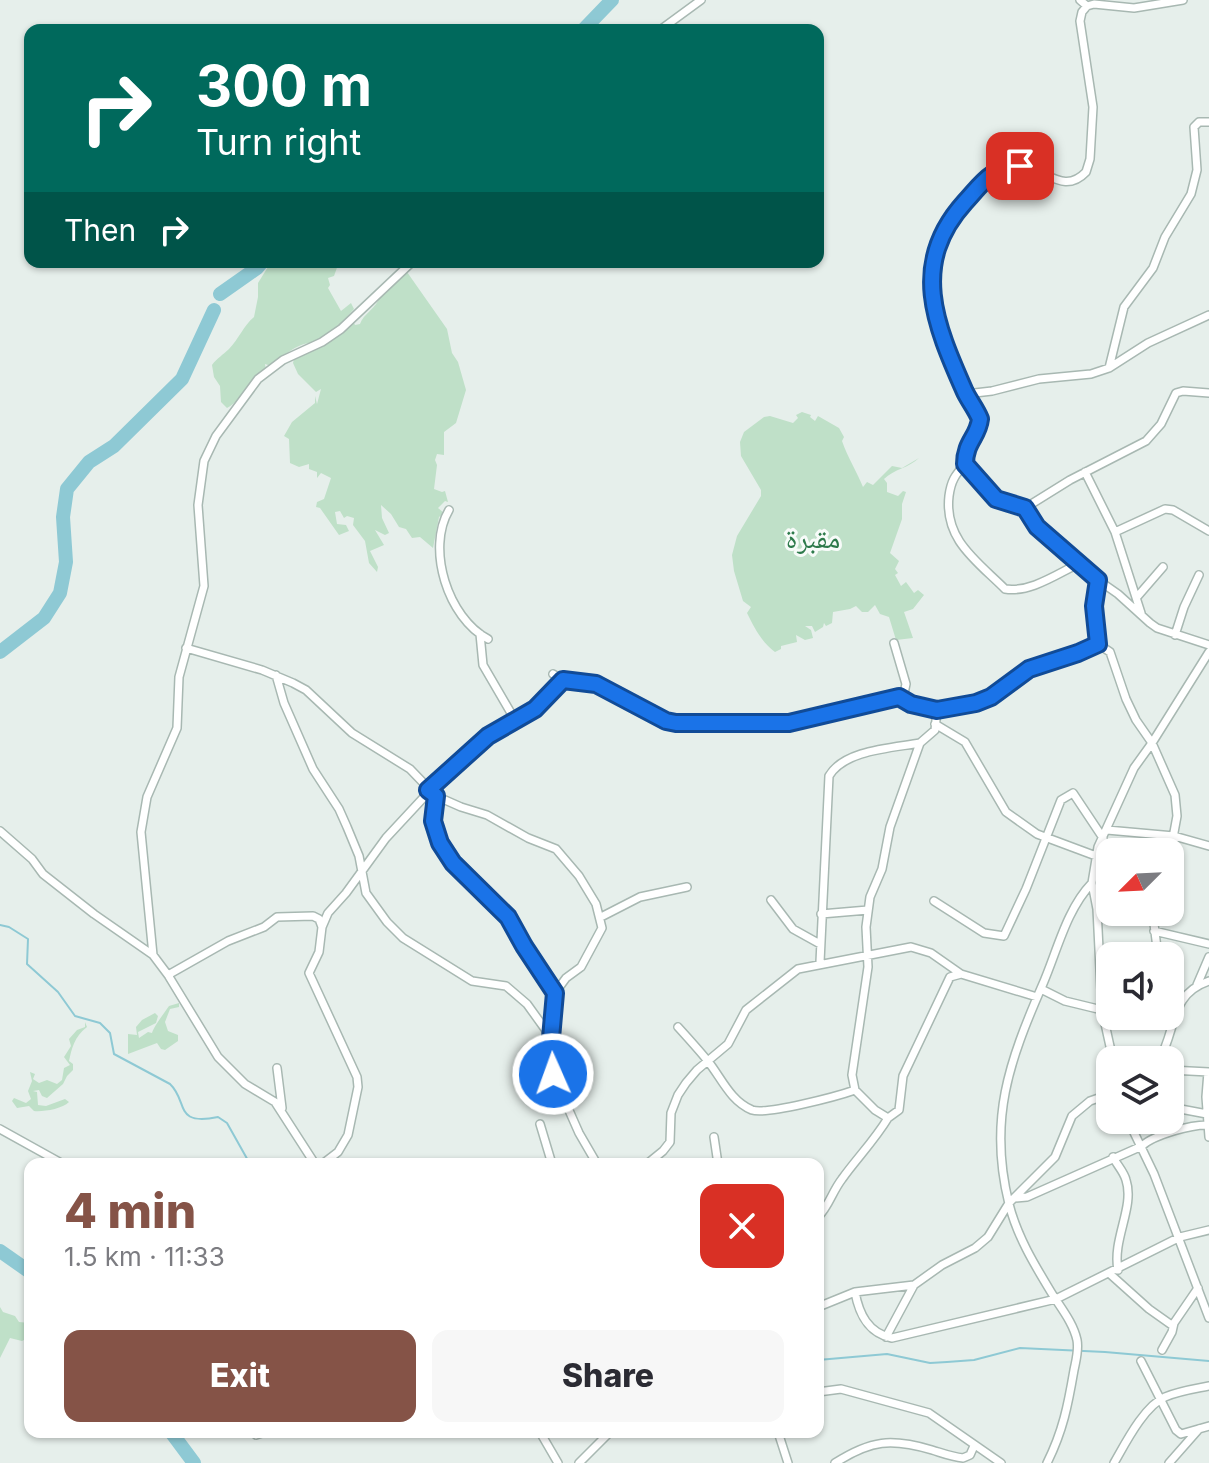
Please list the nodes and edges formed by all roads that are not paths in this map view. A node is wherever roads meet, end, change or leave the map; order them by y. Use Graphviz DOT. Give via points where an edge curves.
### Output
graph roads {
  1 [pos="701,0"];
  2 [pos="1080,0"];
  3 [pos="1183,0"];
  4 [pos="1087,6"];
  5 [pos="668,24"];
  6 [pos="1209,122"];
  7 [pos="406,268"];
  8 [pos="1209,315"];
  9 [pos="1109,368"];
  10 [pos="1209,393"];
  11 [pos="966,394"];
  12 [pos="965,464"];
  13 [pos="1085,472"];
  14 [pos="1025,508"];
  15 [pos="449,510"];
  16 [pos="1209,531"];
  17 [pos="1115,532"];
  18 [pos="1078,564"];
  19 [pos="1163,567"];
  20 [pos="1199,575"];
  21 [pos="1098,580"];
  22 [pos="1137,597"];
  23 [pos="1142,615"];
  24 [pos="480,634"];
  25 [pos="1175,635"];
  26 [pos="488,639"];
  27 [pos="894,643"];
  28 [pos="1098,644"];
  29 [pos="1209,645"];
  30 [pos="186,648"];
  31 [pos="1209,652"];
  32 [pos="553,674"];
  33 [pos="276,675"];
  34 [pos="563,680"];
  35 [pos="903,698"];
  36 [pos="937,710"];
  37 [pos="515,720"];
  38 [pos="935,724"];
  39 [pos="920,743"];
  40 [pos="1152,743"];
  41 [pos="428,790"];
  42 [pos="436,796"];
  43 [pos="1107,830"];
  44 [pos="0,831"];
  45 [pos="1174,836"];
  46 [pos="1048,838"];
  47 [pos="1103,838"];
  48 [pos="1209,846"];
  49 [pos="1096,856"];
  50 [pos="361,872"];
  51 [pos="1092,883"];
  52 [pos="687,887"];
  53 [pos="771,900"];
  54 [pos="934,901"];
  55 [pos="868,910"];
  56 [pos="330,911"];
  57 [pos="821,914"];
  58 [pos="313,916"];
  59 [pos="601,917"];
  60 [pos="1155,926"];
  61 [pos="322,927"];
  62 [pos="1154,931"];
  63 [pos="1099,942"];
  64 [pos="1156,942"];
  65 [pos="820,944"];
  66 [pos="1209,944"];
  67 [pos="153,955"];
  68 [pos="867,955"];
  69 [pos="1209,957"];
  70 [pos="820,962"];
  71 [pos="961,974"];
  72 [pos="168,975"];
  73 [pos="1209,981"];
  74 [pos="1197,985"];
  75 [pos="1041,989"];
  76 [pos="555,993"];
  77 [pos="1037,997"];
  78 [pos="1184,998"];
  79 [pos="1096,1009"];
  80 [pos="678,1027"];
  81 [pos="551,1038"];
  82 [pos="708,1061"];
  83 [pos="277,1068"];
  84 [pos="1184,1071"];
  85 [pos="1209,1072"];
  86 [pos="855,1090"];
  87 [pos="1096,1099"];
  88 [pos="1184,1110"];
  89 [pos="283,1114"];
  90 [pos="1207,1114"];
  91 [pos="888,1118"];
  92 [pos="540,1124"];
  93 [pos="1208,1125"];
  94 [pos="0,1129"];
  95 [pos="1136,1134"];
  96 [pos="714,1137"];
  97 [pos="1209,1137"];
  98 [pos="1142,1146"];
  99 [pos="338,1152"];
  100 [pos="1113,1157"];
  101 [pos="52,1158"];
  102 [pos="311,1158"];
  103 [pos="331,1158"];
  104 [pos="338,1158"];
  105 [pos="550,1158"];
  106 [pos="594,1158"];
  107 [pos="654,1158"];
  108 [pos="717,1158"];
  109 [pos="1012,1200"];
  110 [pos="824,1209"];
  111 [pos="1209,1230"];
  112 [pos="1180,1237"];
  113 [pos="1114,1272"];
  114 [pos="914,1285"];
  115 [pos="1198,1288"];
  116 [pos="855,1292"];
  117 [pos="1056,1299"];
  118 [pos="824,1305"];
  119 [pos="1209,1318"];
  120 [pos="1173,1326"];
  121 [pos="886,1337"];
  122 [pos="1162,1350"];
  123 [pos="1141,1361"];
  124 [pos="1209,1386"];
  125 [pos="824,1391"];
  126 [pos="1162,1398"];
  127 [pos="1209,1426"];
  128 [pos="1199,1429"];
  129 [pos="543,1438"];
  130 [pos="604,1438"];
  131 [pos="780,1438"];
  132 [pos="974,1446"];
  133 [pos="558,1463"];
  134 [pos="579,1463"];
  135 [pos="788,1463"];
  136 [pos="835,1463"];
  137 [pos="1001,1463"];
  138 [pos="1047,1463"];
  139 [pos="1114,1463"];
  140 [pos="1169,1463"];
  1 -- 5 [label="street"];
  2 -- 4 [label="street"];
  3 -- 4 [label="street" via="1134,8"];
  4 -- 11 [label="street" via="1080,21 1094,123 1086,172 1070,183 1020,166 996,171 953,214 935,248 930,270 935,303"];
  6 -- 9 [label="street" via="1194,127 1197,170 1191,194 1153,268 1124,307"];
  7 -- 30 [label="street" via="341,329 258,379 216,436 201,476 204,586"];
  8 -- 9 [label="street"];
  9 -- 11 [label="street"];
  10 -- 13 [label="street" via="1176,393 1146,441"];
  11 -- 12 [label="street" via="980,425 966,449"];
  12 -- 14 [label="street" via="996,499"];
  12 -- 18 [label="street" via="952,479 951,528 1005,589 1021,589"];
  13 -- 14 [label="street"];
  13 -- 17 [label="street"];
  14 -- 18 [label="street" via="1037,527"];
  15 -- 24 [label="street" via="439,539 441,566 455,603"];
  16 -- 17 [label="street" via="1165,509"];
  17 -- 22 [label="street"];
  18 -- 21 [label="street"];
  19 -- 22 [label="street"];
  20 -- 25 [label="street"];
  21 -- 23 [label="street"];
  21 -- 28 [label="street"];
  22 -- 23 [label="street"];
  23 -- 25 [label="street"];
  24 -- 26 [label="street"];
  24 -- 37 [label="street" via="483,665"];
  25 -- 29 [label="street"];
  27 -- 35 [label="street" via="906,684"];
  28 -- 36 [label="street" via="1029,669 983,700"];
  28 -- 40 [label="street" via="1110,652 1126,699"];
  30 -- 33 [label="street"];
  30 -- 67 [label="street" via="177,728 147,797 141,832"];
  31 -- 40 [label="street"];
  32 -- 34 [label="street"];
  33 -- 41 [label="street" via="306,690 352,733 410,769"];
  33 -- 50 [label="street" via="313,769 347,827"];
  34 -- 35 [label="street" via="596,684 676,723 789,723"];
  34 -- 37 [label="street" via="535,709"];
  35 -- 36 [label="street"];
  36 -- 38 [label="street"];
  37 -- 41 [label="street" via="474,747"];
  38 -- 39 [label="street" via="934,732"];
  38 -- 46 [label="street" via="965,742 1006,812"];
  39 -- 55 [label="street"];
  39 -- 57 [label="street" via="865,754 833,769 827,786"];
  40 -- 43 [label="street" via="1134,768"];
  40 -- 45 [label="street" via="1177,804"];
  41 -- 42 [label="street"];
  41 -- 50 [label="street"];
  42 -- 59 [label="street" via="556,849 579,876"];
  42 -- 76 [label="street" via="433,821 440,843 508,917"];
  43 -- 45 [label="street"];
  43 -- 47 [label="street"];
  44 -- 67 [label="street" via="43,874"];
  45 -- 48 [label="street"];
  46 -- 47 [label="street" via="1061,800 1073,793"];
  46 -- 49 [label="street"];
  46 -- 54 [label="street" via="1004,936 984,933"];
  49 -- 51 [label="street"];
  50 -- 56 [label="street"];
  50 -- 81 [label="street" via="369,898 403,938 478,983 506,986 527,1004"];
  51 -- 63 [label="street"];
  51 -- 75 [label="street" via="1070,915"];
  52 -- 59 [label="street" via="640,897"];
  53 -- 65 [label="street" via="793,929"];
  55 -- 57 [label="street"];
  55 -- 68 [label="street"];
  56 -- 58 [label="street"];
  56 -- 61 [label="street"];
  57 -- 65 [label="street"];
  58 -- 61 [label="street"];
  58 -- 72 [label="street" via="277,917"];
  59 -- 76 [label="street" via="594,946"];
  60 -- 62 [label="street"];
  61 -- 99 [label="street" via="310,977 357,1077 353,1118"];
  62 -- 64 [label="street"];
  62 -- 66 [label="street"];
  65 -- 70 [label="street"];
  67 -- 72 [label="street"];
  68 -- 70 [label="street"];
  68 -- 71 [label="street" via="911,947 931,953"];
  68 -- 86 [label="street" via="852,1075"];
  69 -- 74 [label="street"];
  70 -- 82 [label="street" via="798,969 755,1001 728,1044"];
  71 -- 77 [label="street"];
  71 -- 91 [label="street" via="950,977 903,1076 899,1110"];
  72 -- 89 [label="street" via="218,1057"];
  73 -- 74 [label="street"];
  74 -- 78 [label="street"];
  75 -- 77 [label="street"];
  75 -- 79 [label="street"];
  76 -- 81 [label="street"];
  77 -- 109 [label="street" via="1001,1106 1002,1157"];
  80 -- 82 [label="street"];
  81 -- 106 [label="street" via="553,1074"];
  82 -- 86 [label="street" via="730,1093 759,1112"];
  82 -- 107 [label="street" via="678,1095 670,1142"];
  83 -- 89 [label="street"];
  84 -- 85 [label="street"];
  85 -- 90 [label="street"];
  86 -- 91 [label="street"];
  87 -- 109 [label="street" via="1072,1116 1055,1157"];
  88 -- 90 [label="street"];
  89 -- 102 [label="street"];
  90 -- 93 [label="street"];
  91 -- 110 [label="street"];
  92 -- 105 [label="street"];
  93 -- 97 [label="street"];
  93 -- 98 [label="street"];
  94 -- 101 [label="street"];
  95 -- 98 [label="street"];
  96 -- 108 [label="street"];
  98 -- 100 [label="street"];
  98 -- 112 [label="street"];
  99 -- 103 [label="street"];
  99 -- 104 [label="street"];
  100 -- 109 [label="street"];
  100 -- 113 [label="street" via="1127,1184"];
  109 -- 114 [label="street" via="982,1243"];
  109 -- 117 [label="street" via="1030,1257"];
  111 -- 112 [label="street"];
  112 -- 113 [label="street"];
  112 -- 115 [label="street"];
  113 -- 117 [label="street"];
  113 -- 120 [label="street"];
  114 -- 116 [label="street"];
  114 -- 121 [label="street"];
  115 -- 119 [label="street"];
  115 -- 120 [label="street"];
  116 -- 118 [label="street"];
  116 -- 121 [label="street" via="862,1317"];
  117 -- 121 [label="street"];
  117 -- 138 [label="street" via="1077,1339 1077,1352 1062,1432"];
  120 -- 122 [label="street"];
  123 -- 126 [label="street"];
  124 -- 126 [label="street"];
  125 -- 132 [label="street" via="841,1389 929,1413"];
  126 -- 128 [label="street" via="1176,1430 1181,1434"];
  126 -- 139 [label="street"];
  127 -- 128 [label="street"];
  128 -- 140 [label="street"];
  129 -- 133 [label="street"];
  130 -- 134 [label="street"];
  131 -- 135 [label="street"];
  132 -- 136 [label="street" via="963,1458 886,1441"];
  132 -- 137 [label="street"];
}
